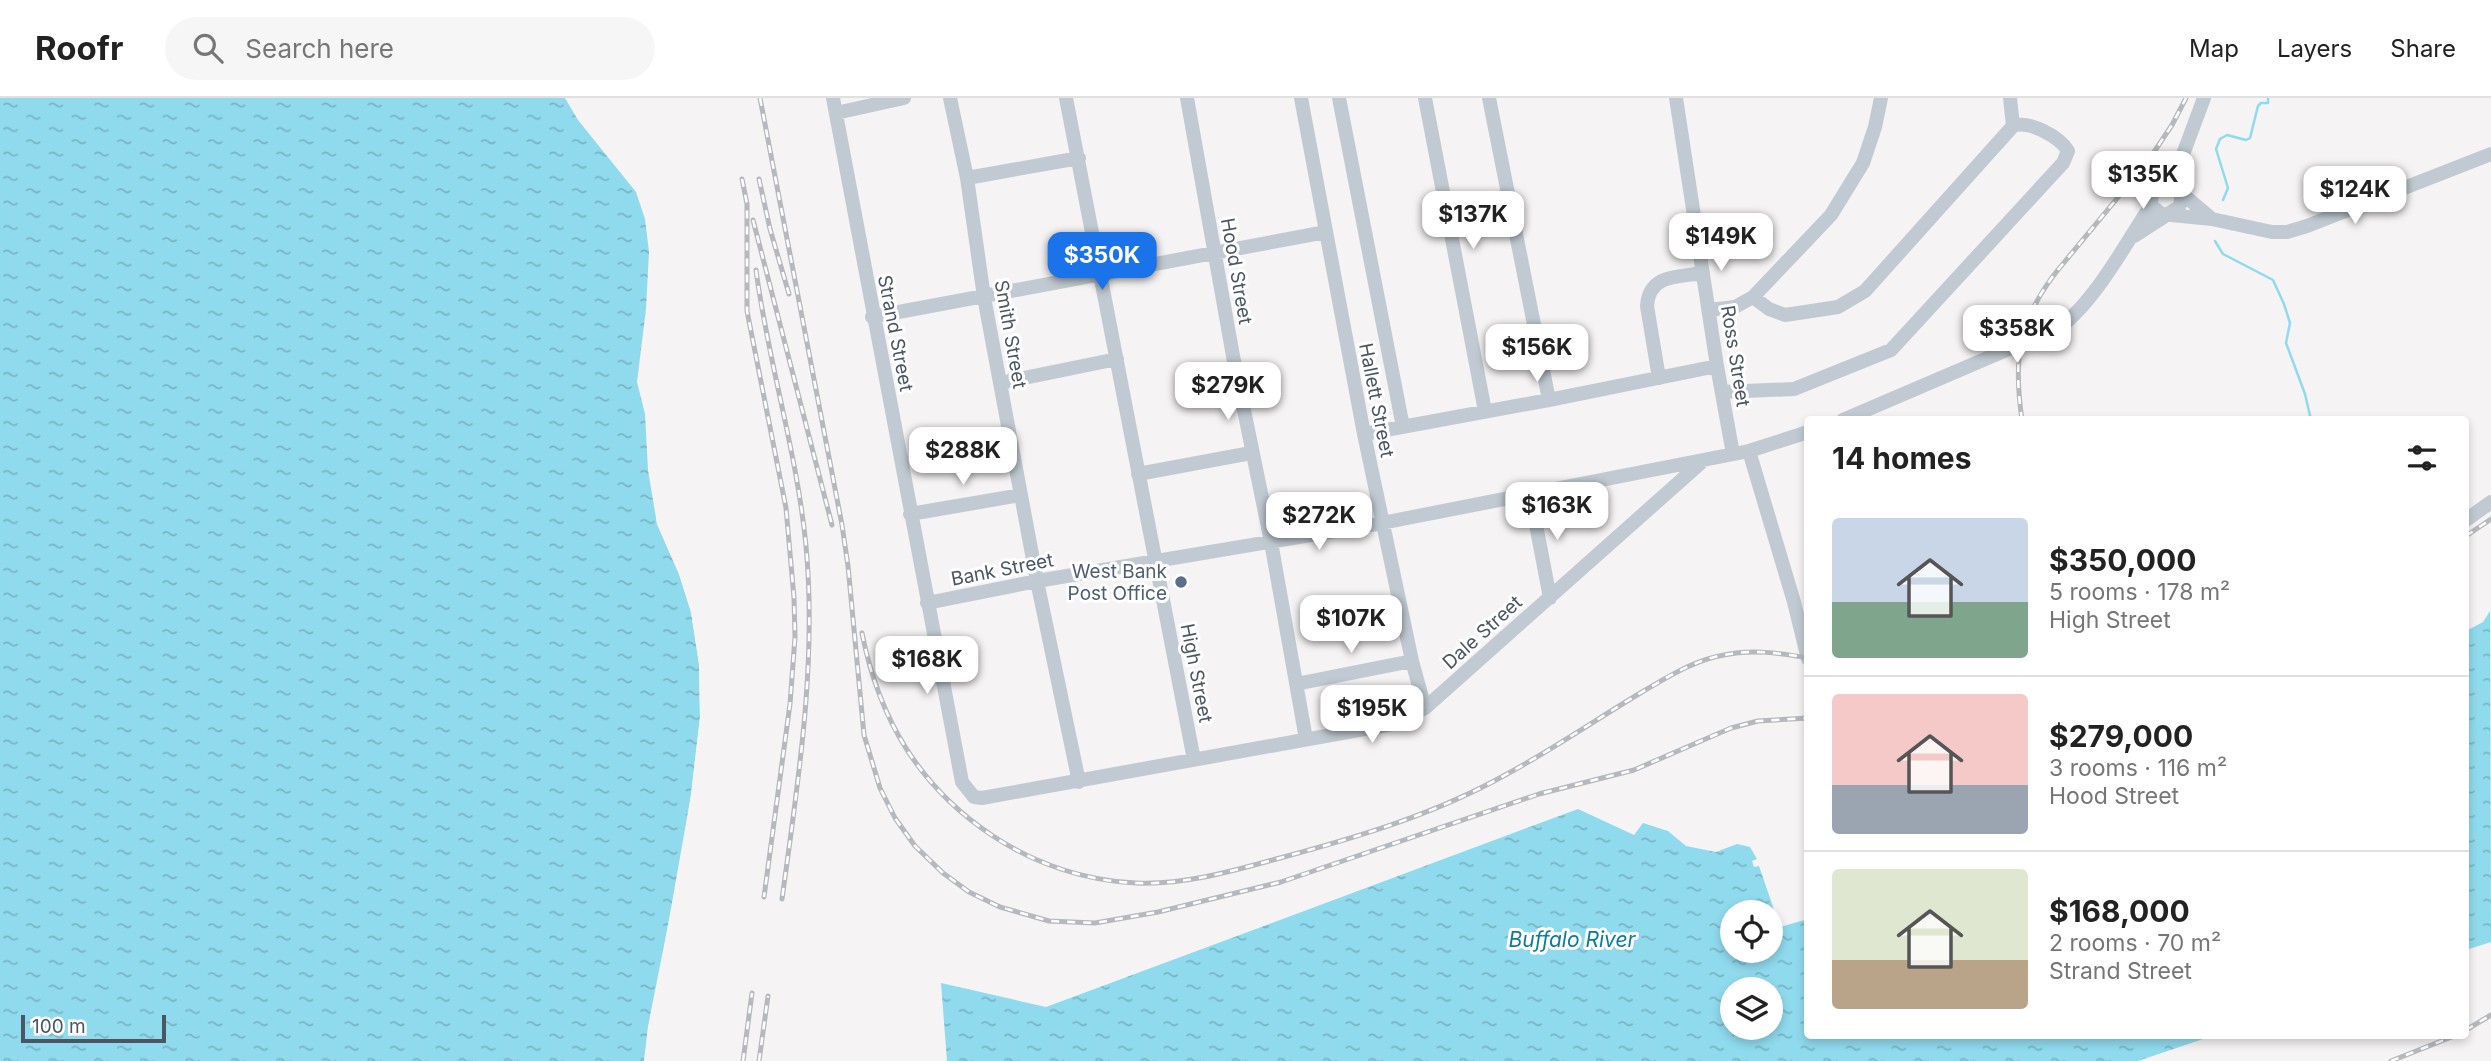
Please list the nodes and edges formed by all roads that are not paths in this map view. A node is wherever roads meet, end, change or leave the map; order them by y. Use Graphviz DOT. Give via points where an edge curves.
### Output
graph roads {
  1 [pos="904,98"];
  2 [pos="950,98"];
  3 [pos="1066,98"];
  4 [pos="1187,98"];
  5 [pos="1301,98"];
  6 [pos="1339,98"];
  7 [pos="1425,98"];
  8 [pos="1489,98"];
  9 [pos="1676,98"];
  10 [pos="1881,98"];
  11 [pos="2010,98"];
  12 [pos="2204,98"];
  13 [pos="834,105"];
  14 [pos="2013,126"];
  15 [pos="2491,154"];
  16 [pos="2182,157"];
  17 [pos="1079,158"];
  18 [pos="967,178"];
  19 [pos="2162,184"];
  20 [pos="2179,191"];
  21 [pos="2151,205"];
  22 [pos="2168,215"];
  23 [pos="2212,219"];
  24 [pos="1326,232"];
  25 [pos="2134,236"];
  26 [pos="1214,253"];
  27 [pos="1703,273"];
  28 [pos="1101,274"];
  29 [pos="985,297"];
  30 [pos="1753,297"];
  31 [pos="1709,310"];
  32 [pos="872,317"];
  33 [pos="1117,359"];
  34 [pos="1717,366"];
  35 [pos="1659,378"];
  36 [pos="1000,383"];
  37 [pos="1723,392"];
  38 [pos="1549,400"];
  39 [pos="1485,411"];
  40 [pos="1852,416"];
  41 [pos="1404,427"];
  42 [pos="1804,433"];
  43 [pos="1364,434"];
  44 [pos="1749,452"];
  45 [pos="1251,453"];
  46 [pos="1734,454"];
  47 [pos="1704,460"];
  48 [pos="1138,474"];
  49 [pos="1530,493"];
  50 [pos="1021,495"];
  51 [pos="2491,502"];
  52 [pos="910,514"];
  53 [pos="2469,518"];
  54 [pos="1382,523"];
  55 [pos="1271,542"];
  56 [pos="1155,561"];
  57 [pos="1037,581"];
  58 [pos="1550,598"];
  59 [pos="927,603"];
  60 [pos="1804,643"];
  61 [pos="1412,661"];
  62 [pos="1296,684"];
  63 [pos="1425,708"];
  64 [pos="1306,738"];
  65 [pos="1194,760"];
  66 [pos="962,782"];
  67 [pos="1079,782"];
  1 -- 13 [label="street"];
  2 -- 18 [label="street, Smith Street"];
  3 -- 17 [label="street, High Street"];
  4 -- 26 [label="street, Hood Street"];
  5 -- 24 [label="street, Hallett Street"];
  6 -- 41 [label="street"];
  7 -- 39 [label="street"];
  8 -- 38 [label="street"];
  9 -- 27 [label="street, Ross Street"];
  10 -- 30 [label="street" via="1870,142 1831,215"];
  11 -- 14 [label="street"];
  12 -- 16 [label="street"];
  13 -- 32 [label="street, Strand Street"];
  14 -- 30 [label="street" via="1858,297 1838,307 1785,315"];
  14 -- 37 [label="street" via="2024,124 2060,142 2068,151 2066,159 1897,346 1804,387"];
  15 -- 23 [label="street" via="2287,232"];
  16 -- 19 [label="street"];
  16 -- 20 [label="street"];
  17 -- 18 [label="street"];
  17 -- 28 [label="street, High Street"];
  18 -- 29 [label="street, Smith Street"];
  19 -- 20 [label="street"];
  19 -- 21 [label="street" via="2152,192"];
  20 -- 22 [label="street" via="2179,207"];
  20 -- 23 [label="street"];
  21 -- 22 [label="street"];
  21 -- 25 [label="street"];
  22 -- 23 [label="street"];
  22 -- 25 [label="street"];
  24 -- 26 [label="street"];
  24 -- 43 [label="street, Hallett Street"];
  25 -- 40 [label="street" via="2078,312 2060,327"];
  26 -- 28 [label="street"];
  26 -- 45 [label="street, Hood Street"];
  27 -- 31 [label="street, Ross Street"];
  27 -- 35 [label="street" via="1660,282 1648,294"];
  28 -- 29 [label="street"];
  28 -- 33 [label="street, High Street"];
  29 -- 32 [label="street"];
  29 -- 36 [label="street, Smith Street"];
  30 -- 31 [label="street" via="1735,307"];
  31 -- 34 [label="street, Ross Street"];
  32 -- 52 [label="street, Strand Street"];
  33 -- 36 [label="street"];
  33 -- 48 [label="street, High Street"];
  34 -- 35 [label="street"];
  34 -- 37 [label="street, Ross Street"];
  35 -- 38 [label="street"];
  36 -- 50 [label="street, Smith Street"];
  37 -- 46 [label="street, Ross Street"];
  38 -- 39 [label="street"];
  39 -- 41 [label="street"];
  41 -- 43 [label="street"];
  42 -- 44 [label="street, Bank Street"];
  43 -- 54 [label="street, Hallett Street"];
  44 -- 46 [label="street, Bank Street"];
  44 -- 60 [label="street"];
  45 -- 48 [label="street"];
  45 -- 55 [label="street, Hood Street"];
  46 -- 47 [label="street, Bank Street"];
  47 -- 49 [label="street, Bank Street"];
  47 -- 58 [label="street, Dale Street"];
  48 -- 56 [label="street, High Street"];
  49 -- 54 [label="street, Bank Street"];
  49 -- 58 [label="street"];
  50 -- 52 [label="street"];
  50 -- 57 [label="street, Smith Street"];
  51 -- 53 [label="street"];
  52 -- 59 [label="street, Strand Street"];
  54 -- 55 [label="street, Bank Street"];
  54 -- 61 [label="street, Hallett Street"];
  55 -- 56 [label="street, Bank Street"];
  55 -- 62 [label="street, Hood Street"];
  56 -- 57 [label="street, Bank Street"];
  56 -- 65 [label="street, High Street"];
  57 -- 59 [label="street, Bank Street"];
  57 -- 67 [label="street, Smith Street"];
  58 -- 63 [label="street, Dale Street"];
  59 -- 66 [label="street, Strand Street"];
  61 -- 62 [label="street"];
  61 -- 63 [label="street, Hallett Street"];
  62 -- 64 [label="street, Hood Street"];
  63 -- 64 [label="street, Dale Street" via="1392,724"];
  64 -- 65 [label="street, Dale Street"];
  65 -- 67 [label="street, Dale Street"];
  66 -- 67 [label="street, Dale Street" via="971,795 982,798"];
}
